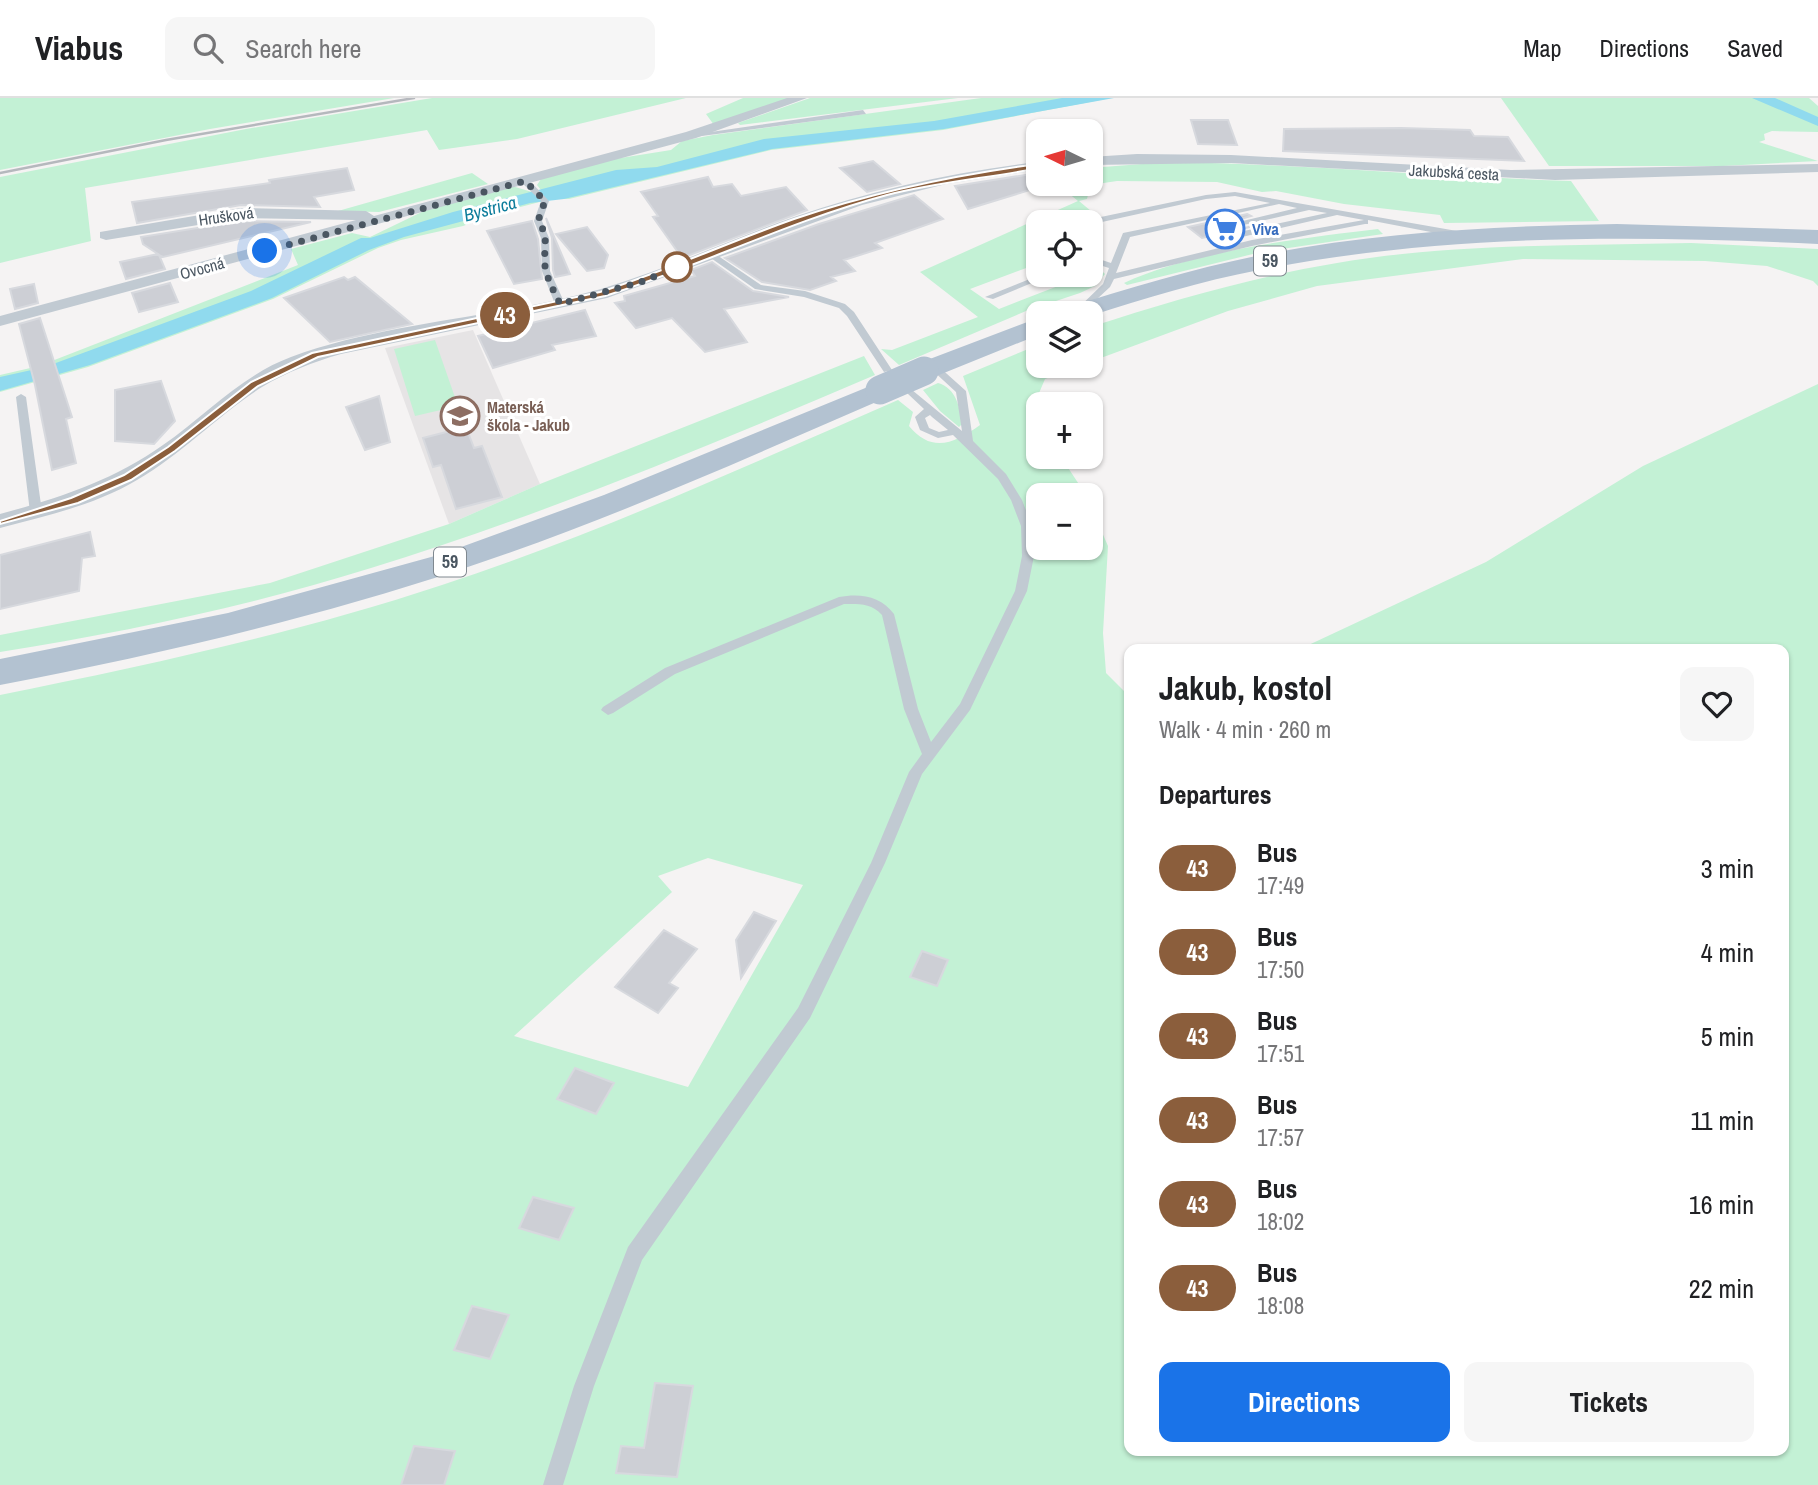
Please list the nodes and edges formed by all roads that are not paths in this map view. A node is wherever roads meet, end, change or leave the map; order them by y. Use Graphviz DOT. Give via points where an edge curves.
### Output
graph roads {
  1 [pos="800,98"];
  2 [pos="863,112"];
  3 [pos="691,135"];
  4 [pos="1103,161"];
  5 [pos="1026,168"];
  6 [pos="1818,168"];
  7 [pos="530,186"];
  8 [pos="1283,202"];
  9 [pos="1310,207"];
  10 [pos="1338,213"];
  11 [pos="1218,215"];
  12 [pos="389,217"];
  13 [pos="1103,219"];
  14 [pos="1373,220"];
  15 [pos="1230,225"];
  16 [pos="1242,234"];
  17 [pos="106,235"];
  18 [pos="1468,235"];
  19 [pos="1818,237"];
  20 [pos="1252,243"];
  21 [pos="711,254"];
  22 [pos="1103,266"];
  23 [pos="1113,272"];
  24 [pos="1026,283"];
  25 [pos="990,296"];
  26 [pos="1087,301"];
  27 [pos="560,304"];
  28 [pos="1103,305"];
  29 [pos="0,321"];
  30 [pos="1026,331"];
  31 [pos="923,377"];
  32 [pos="884,380"];
  33 [pos="21,397"];
  34 [pos="962,435"];
  35 [pos="36,512"];
  36 [pos="0,521"];
  37 [pos="0,672"];
  38 [pos="608,710"];
  39 [pos="928,753"];
  40 [pos="553,1485"];
  1 -- 3 [label="street, Ovocná"];
  2 -- 3 [label="lane"];
  3 -- 7 [label="street, Ovocná"];
  4 -- 6 [label="street, Jakubská cesta" via="1247,159 1544,176"];
  5 -- 21 [label="street" via="886,193"];
  7 -- 12 [label="street, Ovocná"];
  7 -- 27 [label="lane" via="545,201 538,221 547,237 548,279"];
  8 -- 9 [label="lane"];
  8 -- 11 [label="lane"];
  8 -- 13 [label="lane" via="1236,194"];
  9 -- 10 [label="lane"];
  9 -- 15 [label="lane"];
  10 -- 14 [label="lane"];
  10 -- 16 [label="lane"];
  11 -- 15 [label="lane"];
  11 -- 23 [label="lane" via="1126,234"];
  12 -- 17 [label="street, Hrušková" via="241,213"];
  12 -- 29 [label="street, Ovocná"];
  14 -- 18 [label="lane"];
  14 -- 20 [label="lane"];
  15 -- 16 [label="lane"];
  16 -- 20 [label="lane"];
  18 -- 19 [label="main road, 59" via="1665,231"];
  18 -- 28 [label="main road, 59" via="1284,258"];
  20 -- 23 [label="lane"];
  21 -- 27 [label="street" via="641,282"];
  21 -- 32 [label="lane" via="758,287 805,294 842,306 851,314"];
  22 -- 23 [label="lane"];
  23 -- 26 [label="lane"];
  24 -- 25 [label="lane"];
  27 -- 35 [label="street" via="350,346 295,362 254,384 172,449 128,477 75,501"];
  30 -- 31 [label="main road, 59"];
  31 -- 32 [label="main road, 59, bridge"];
  31 -- 34 [label="lane" via="930,410"];
  31 -- 34 [label="lane" via="961,391"];
  32 -- 37 [label="main road, 59" via="591,511 453,561 229,626"];
  33 -- 35 [label="lane"];
  34 -- 39 [label="lane" via="1010,486 1021,505 1028,529 1027,573 965,707"];
  35 -- 36 [label="street"];
  38 -- 39 [label="lane" via="670,671 823,607 857,598 880,605 888,614 911,709"];
  39 -- 40 [label="lane" via="804,1013 635,1254 584,1386"];
}
